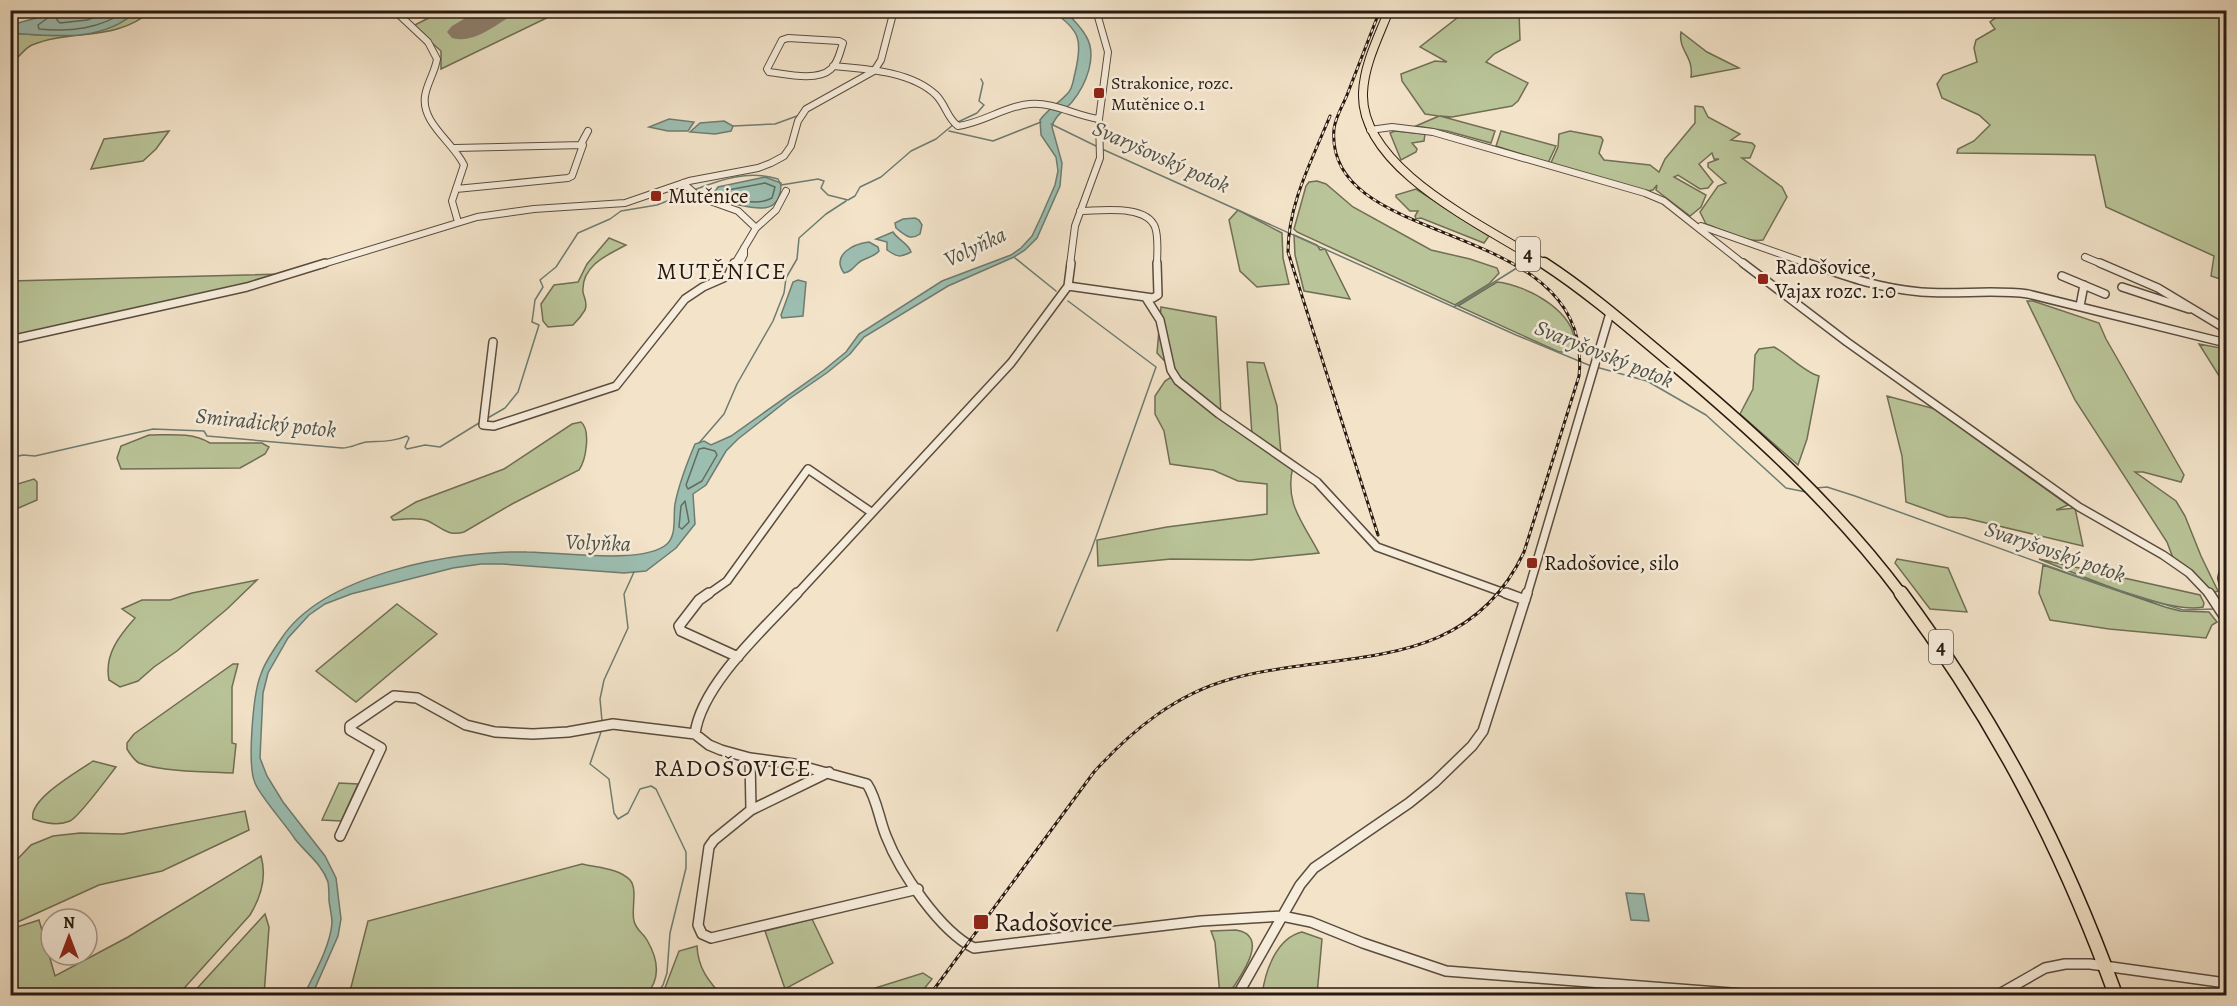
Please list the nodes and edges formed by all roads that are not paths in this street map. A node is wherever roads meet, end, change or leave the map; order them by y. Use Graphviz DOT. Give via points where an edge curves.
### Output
graph roads {
  1 [pos="394,10"];
  2 [pos="894,10"];
  3 [pos="1096,10"];
  4 [pos="1389,10"];
  5 [pos="834,66"];
  6 [pos="874,71"];
  7 [pos="1099,119"];
  8 [pos="1370,130"];
  9 [pos="588,131"];
  10 [pos="581,144"];
  11 [pos="455,148"];
  12 [pos="683,183"];
  13 [pos="456,189"];
  14 [pos="786,191"];
  15 [pos="1080,211"];
  16 [pos="458,222"];
  17 [pos="1696,225"];
  18 [pos="756,228"];
  19 [pos="2085,257"];
  20 [pos="2062,276"];
  21 [pos="2084,285"];
  22 [pos="1068,286"];
  23 [pos="2122,287"];
  24 [pos="2105,294"];
  25 [pos="1146,298"];
  26 [pos="2080,306"];
  27 [pos="1611,313"];
  28 [pos="2206,315"];
  29 [pos="2226,329"];
  30 [pos="10,340"];
  31 [pos="493,342"];
  32 [pos="2226,343"];
  33 [pos="871,512"];
  34 [pos="2226,562"];
  35 [pos="2226,595"];
  36 [pos="2212,598"];
  37 [pos="1525,600"];
  38 [pos="2226,619"];
  39 [pos="738,657"];
  40 [pos="695,734"];
  41 [pos="750,758"];
  42 [pos="829,772"];
  43 [pos="751,810"];
  44 [pos="340,836"];
  45 [pos="918,889"];
  46 [pos="1282,916"];
  47 [pos="2106,967"];
  48 [pos="2226,984"];
  49 [pos="1238,996"];
  50 [pos="1770,996"];
  51 [pos="1996,996"];
  52 [pos="2115,996"];
  1 -- 11 [label="street" via="428,42 437,59 424,97 425,111"];
  2 -- 6 [label="street" via="881,60"];
  3 -- 7 [label="street" via="1108,52"];
  4 -- 8 [label="main road, 4" via="1366,72 1362,100"];
  5 -- 5 [label="street" via="843,42 788,38 782,40 767,70 817,75"];
  5 -- 6 [label="street"];
  6 -- 7 [label="street" via="924,86 940,99 950,121 958,126 1022,105 1048,105"];
  6 -- 12 [label="street" via="806,109 784,156 758,168"];
  7 -- 15 [label="street" via="1100,147 1095,174"];
  8 -- 17 [label="street" via="1433,132 1645,193 1664,201"];
  8 -- 27 [label="main road, 4" via="1393,163 1419,185 1562,275"];
  9 -- 10 [label="street"];
  10 -- 11 [label="street"];
  10 -- 13 [label="street" via="573,174 568,178"];
  11 -- 13 [label="street" via="464,165"];
  12 -- 16 [label="street" via="625,203 515,211"];
  12 -- 18 [label="street" via="700,199 745,215"];
  13 -- 16 [label="street" via="452,208"];
  14 -- 18 [label="street" via="776,210"];
  15 -- 22 [label="street" via="1072,241"];
  15 -- 25 [label="street" via="1134,211 1154,223 1158,295"];
  16 -- 30 [label="street" via="247,287"];
  17 -- 26 [label="street" via="1874,286 1923,292 1999,290"];
  17 -- 36 [label="street" via="1847,342 2079,507 2189,573"];
  18 -- 31 [label="street" via="737,254 728,276 685,299 616,386 494,426 483,425"];
  19 -- 28 [label="street" via="2143,280"];
  20 -- 21 [label="street"];
  21 -- 24 [label="street"];
  21 -- 26 [label="street"];
  22 -- 25 [label="street"];
  22 -- 33 [label="street" via="1016,357"];
  23 -- 28 [label="street"];
  25 -- 37 [label="street" via="1160,320 1171,370 1178,381 1317,482 1377,547"];
  26 -- 32 [label="street"];
  27 -- 37 [label="street"];
  27 -- 47 [label="main road, 4" via="1765,445 1810,489 1895,585 1984,712 2043,818"];
  28 -- 29 [label="street"];
  33 -- 39 [label="street"];
  33 -- 39 [label="street" via="808,469 727,581 699,600 679,626 681,631"];
  34 -- 35 [label="street" via="2221,581"];
  35 -- 36 [label="street"];
  36 -- 38 [label="street"];
  37 -- 46 [label="street" via="1489,717 1472,746 1435,783 1314,868"];
  39 -- 40 [label="street" via="701,711"];
  40 -- 41 [label="street" via="709,745"];
  40 -- 44 [label="street" via="602,726 545,734 495,732 466,725 417,698 394,696 350,726 350,730 381,748"];
  41 -- 42 [label="street"];
  41 -- 43 [label="street"];
  42 -- 43 [label="street"];
  42 -- 45 [label="street" via="867,784 894,853"];
  43 -- 45 [label="street" via="710,847 698,925 703,936 711,938"];
  45 -- 46 [label="street" via="955,938 974,948 1201,921"];
  46 -- 49 [label="street"];
  46 -- 50 [label="street" via="1311,922 1446,971"];
  47 -- 48 [label="street"];
  47 -- 51 [label="street" via="2051,966"];
  47 -- 52 [label="main road, 4"];
}
